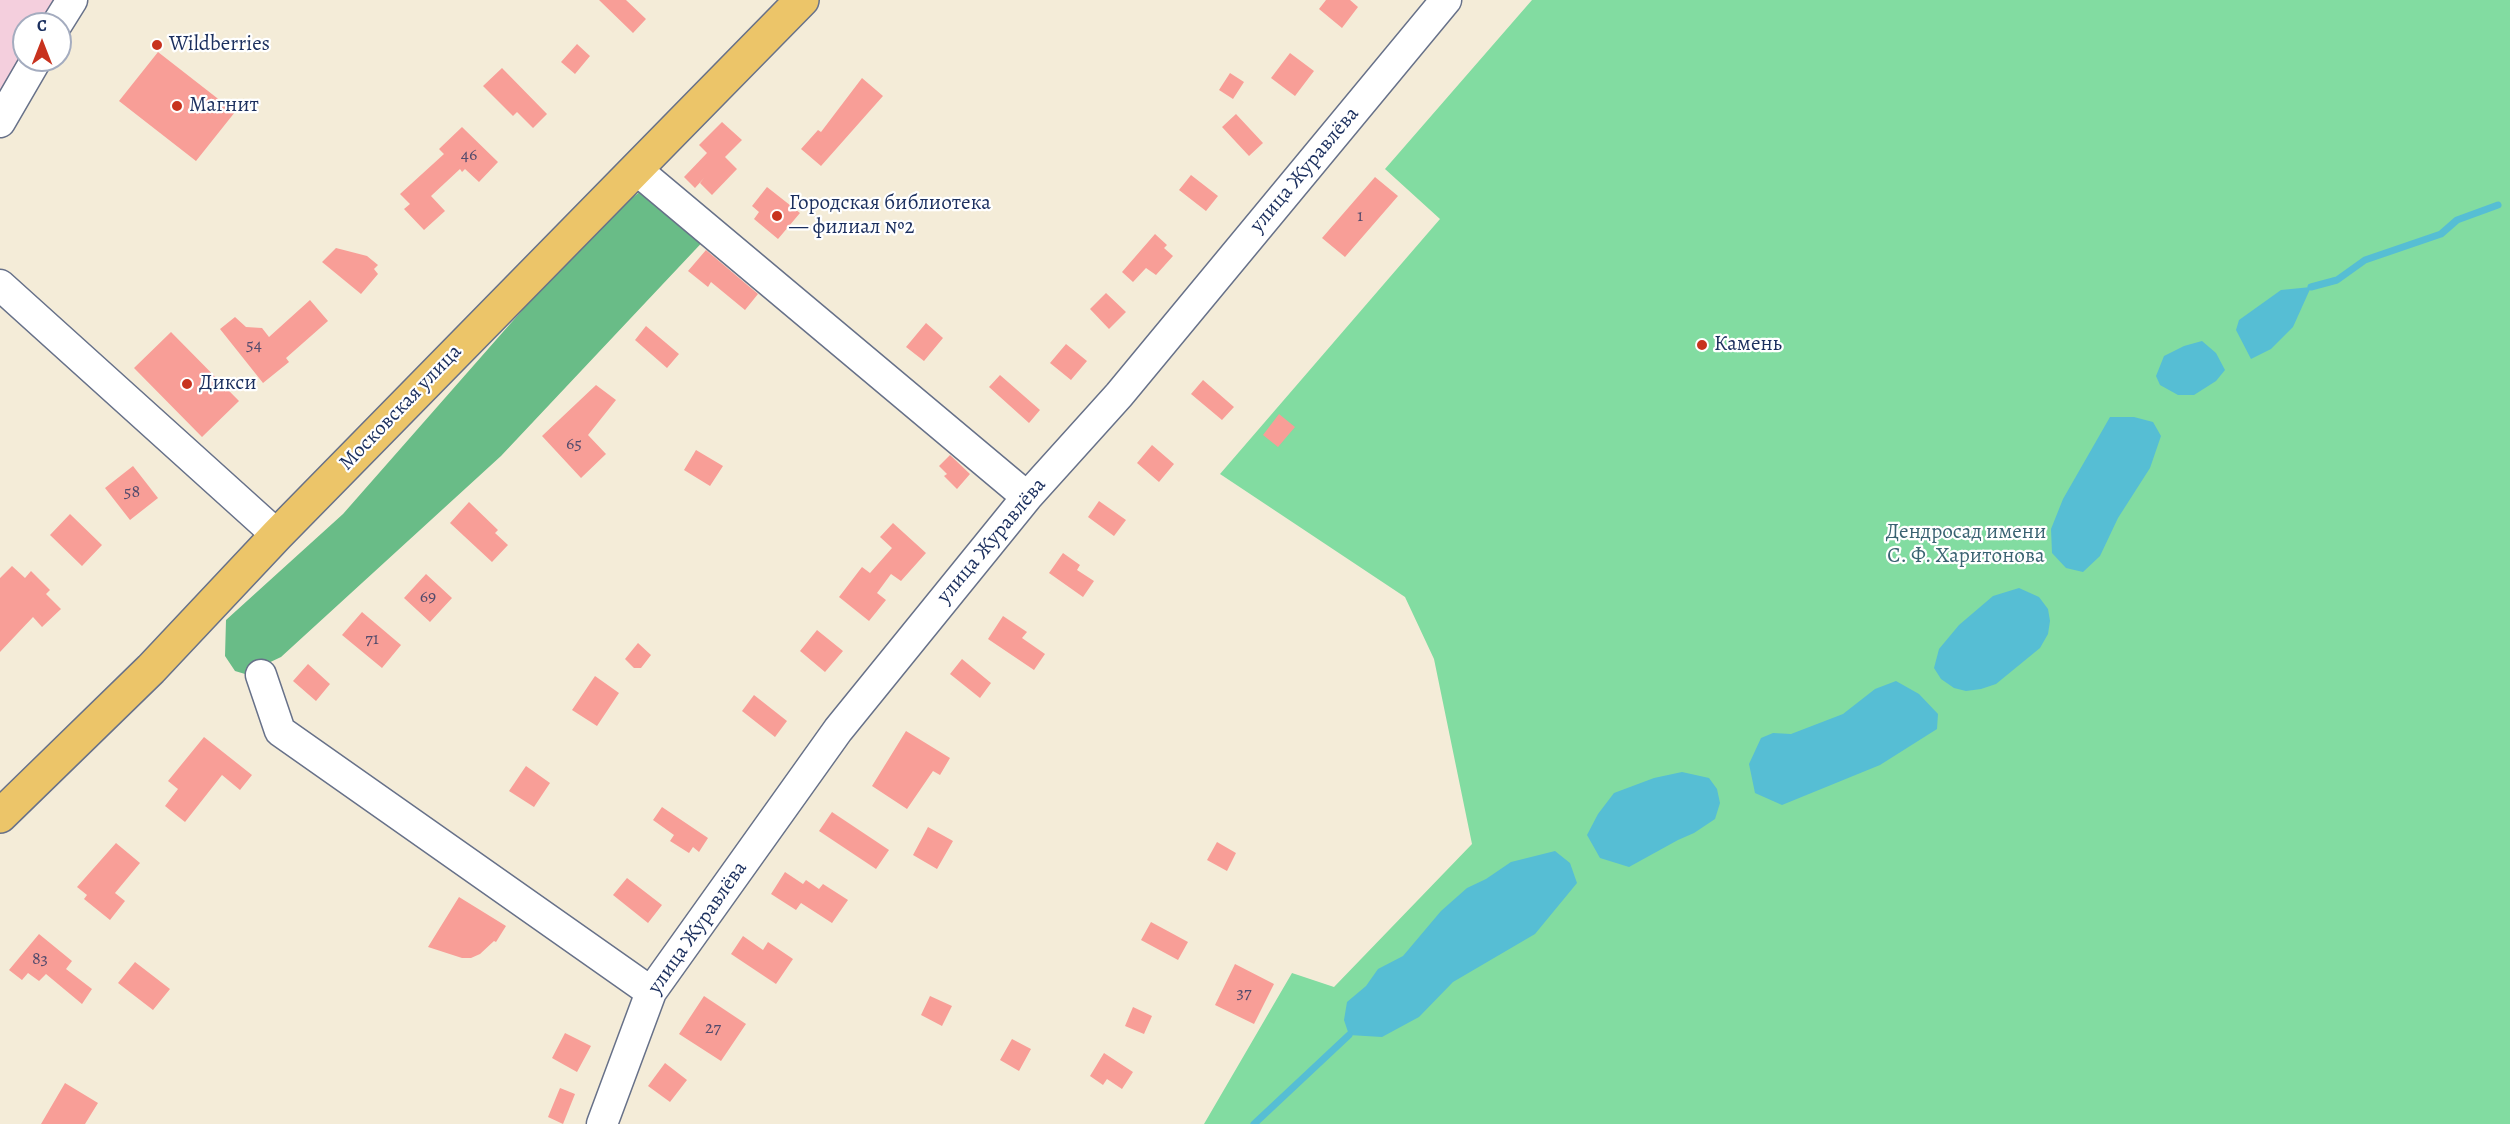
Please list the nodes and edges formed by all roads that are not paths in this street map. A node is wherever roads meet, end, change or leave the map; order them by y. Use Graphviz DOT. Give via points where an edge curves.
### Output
graph roads {
  1 [pos="802,0"];
  2 [pos="1446,0"];
  3 [pos="29,72"];
  4 [pos="0,122"];
  5 [pos="637,170"];
  6 [pos="0,285"];
  7 [pos="1027,497"];
  8 [pos="277,535"];
  9 [pos="261,675"];
  10 [pos="0,816"];
  11 [pos="651,993"];
  12 [pos="602,1124"];
  1 -- 5 [label="main road, Московская улица"];
  2 -- 7 [label="street, улица Журавлёва" via="1119,395"];
  3 -- 4 [label="street"];
  5 -- 7 [label="street"];
  5 -- 8 [label="main road, Московская улица"];
  6 -- 8 [label="street"];
  7 -- 11 [label="street, улица Журавлёва" via="838,730"];
  8 -- 10 [label="main road, Московская улица" via="151,669"];
  9 -- 11 [label="street" via="280,731"];
  11 -- 12 [label="street, улица Журавлёва"];
}
